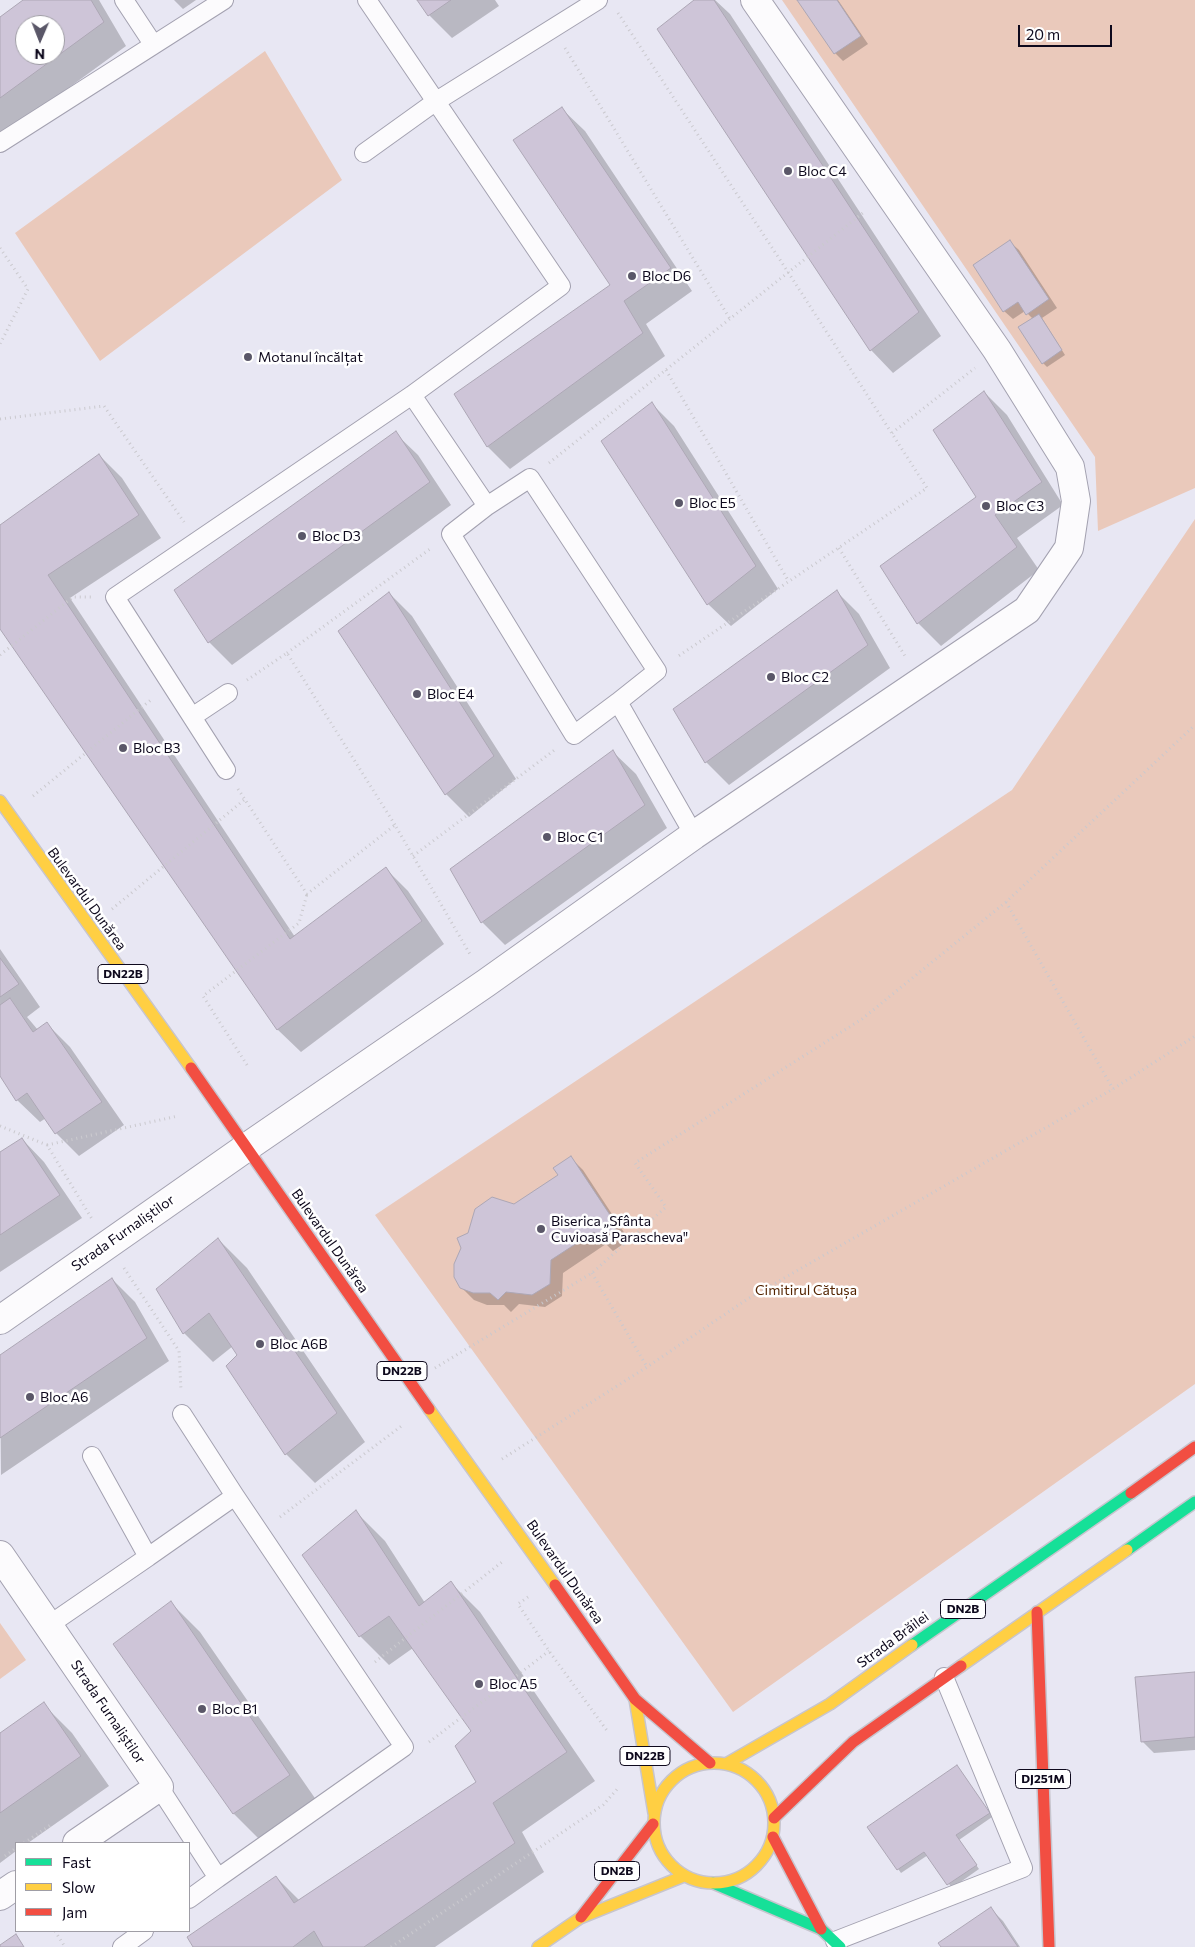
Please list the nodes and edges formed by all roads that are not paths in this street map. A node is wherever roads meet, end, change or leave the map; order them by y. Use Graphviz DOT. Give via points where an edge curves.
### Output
graph roads {
  1 [pos="124,0"];
  2 [pos="224,0"];
  3 [pos="367,0"];
  4 [pos="598,0"];
  5 [pos="755,0"];
  6 [pos="153,44"];
  7 [pos="436,102"];
  8 [pos="0,144"];
  9 [pos="364,153"];
  10 [pos="412,395"];
  11 [pos="487,506"];
  12 [pos="228,693"];
  13 [pos="618,702"];
  14 [pos="192,717"];
  15 [pos="226,770"];
  16 [pos="0,801"];
  17 [pos="694,835"];
  18 [pos="247,1147"];
  19 [pos="0,1320"];
  20 [pos="182,1414"];
  21 [pos="1195,1447"];
  22 [pos="92,1456"];
  23 [pos="235,1496"];
  24 [pos="1195,1502"];
  25 [pos="0,1554"];
  26 [pos="148,1557"];
  27 [pos="1037,1612"];
  28 [pos="49,1625"];
  29 [pos="944,1676"];
  30 [pos="635,1699"];
  31 [pos="710,1763"];
  32 [pos="726,1764"];
  33 [pos="159,1787"];
  34 [pos="774,1818"];
  35 [pos="654,1819"];
  36 [pos="773,1838"];
  37 [pos="78,1842"];
  38 [pos="1023,1868"];
  39 [pos="1046,1874"];
  40 [pos="684,1876"];
  41 [pos="218,1878"];
  42 [pos="713,1883"];
  43 [pos="15,1886"];
  44 [pos="0,1896"];
  45 [pos="190,1898"];
  46 [pos="580,1918"];
  47 [pos="821,1929"];
  48 [pos="143,1932"];
  49 [pos="838,1944"];
  50 [pos="122,1947"];
  51 [pos="538,1947"];
  52 [pos="1049,1947"];
  1 -- 6 [label="lane"];
  2 -- 6 [label="lane"];
  3 -- 7 [label="lane"];
  4 -- 7 [label="lane"];
  5 -- 17 [label="street, Strada Furnaliștilor" via="997,350 1070,467 1076,501 1069,548 1027,610"];
  6 -- 8 [label="lane"];
  7 -- 9 [label="lane"];
  7 -- 10 [label="lane" via="561,286"];
  10 -- 11 [label="lane"];
  10 -- 14 [label="lane" via="115,597"];
  11 -- 13 [label="lane" via="530,478 657,671"];
  11 -- 13 [label="lane" via="451,534 574,736"];
  12 -- 14 [label="lane"];
  13 -- 17 [label="lane"];
  14 -- 15 [label="lane"];
  16 -- 18 [label="main road, Bulevardul Dunărea / DN22B"];
  17 -- 18 [label="street, Strada Furnaliștilor"];
  18 -- 19 [label="street, Strada Furnaliștilor"];
  18 -- 30 [label="main road, Bulevardul Dunărea / DN22B"];
  20 -- 23 [label="lane"];
  21 -- 32 [label="main road, Strada Brăilei / DN2B" via="830,1704"];
  22 -- 26 [label="lane"];
  23 -- 26 [label="lane"];
  23 -- 41 [label="lane" via="404,1748"];
  24 -- 27 [label="main road"];
  25 -- 28 [label="street, Strada Furnaliștilor"];
  26 -- 28 [label="lane"];
  27 -- 29 [label="main road"];
  27 -- 39 [label="main road, DJ251M"];
  28 -- 33 [label="street, Strada Furnaliștilor"];
  29 -- 34 [label="main road" via="853,1742"];
  29 -- 38 [label="lane"];
  30 -- 31 [label="main road, Bulevardul Dunărea / DN22B"];
  30 -- 35 [label="main road, Bulevardul Dunărea / DN22B"];
  31 -- 32 [label="main road, DN2B"];
  31 -- 35 [label="main road, DN2B" via="690,1768 673,1778 661,1794"];
  32 -- 34 [label="main road, DN2B" via="744,1771 759,1783 769,1799"];
  33 -- 37 [label="street"];
  33 -- 41 [label="lane"];
  34 -- 36 [label="main road, DN2B"];
  35 -- 40 [label="main road, DN2B" via="657,1845 668,1863"];
  35 -- 46 [label="main road, DN2B"];
  36 -- 42 [label="main road, DN2B" via="761,1861 740,1878"];
  36 -- 47 [label="main road"];
  38 -- 39 [label="lane"];
  38 -- 49 [label="lane"];
  39 -- 52 [label="main road, DJ251M"];
  40 -- 42 [label="main road, DN2B"];
  40 -- 46 [label="main road, DN2B"];
  41 -- 45 [label="lane"];
  42 -- 47 [label="main road"];
  43 -- 44 [label="street"];
  46 -- 51 [label="main road, DN2B"];
  47 -- 49 [label="main road"];
  48 -- 50 [label="lane"];
}
